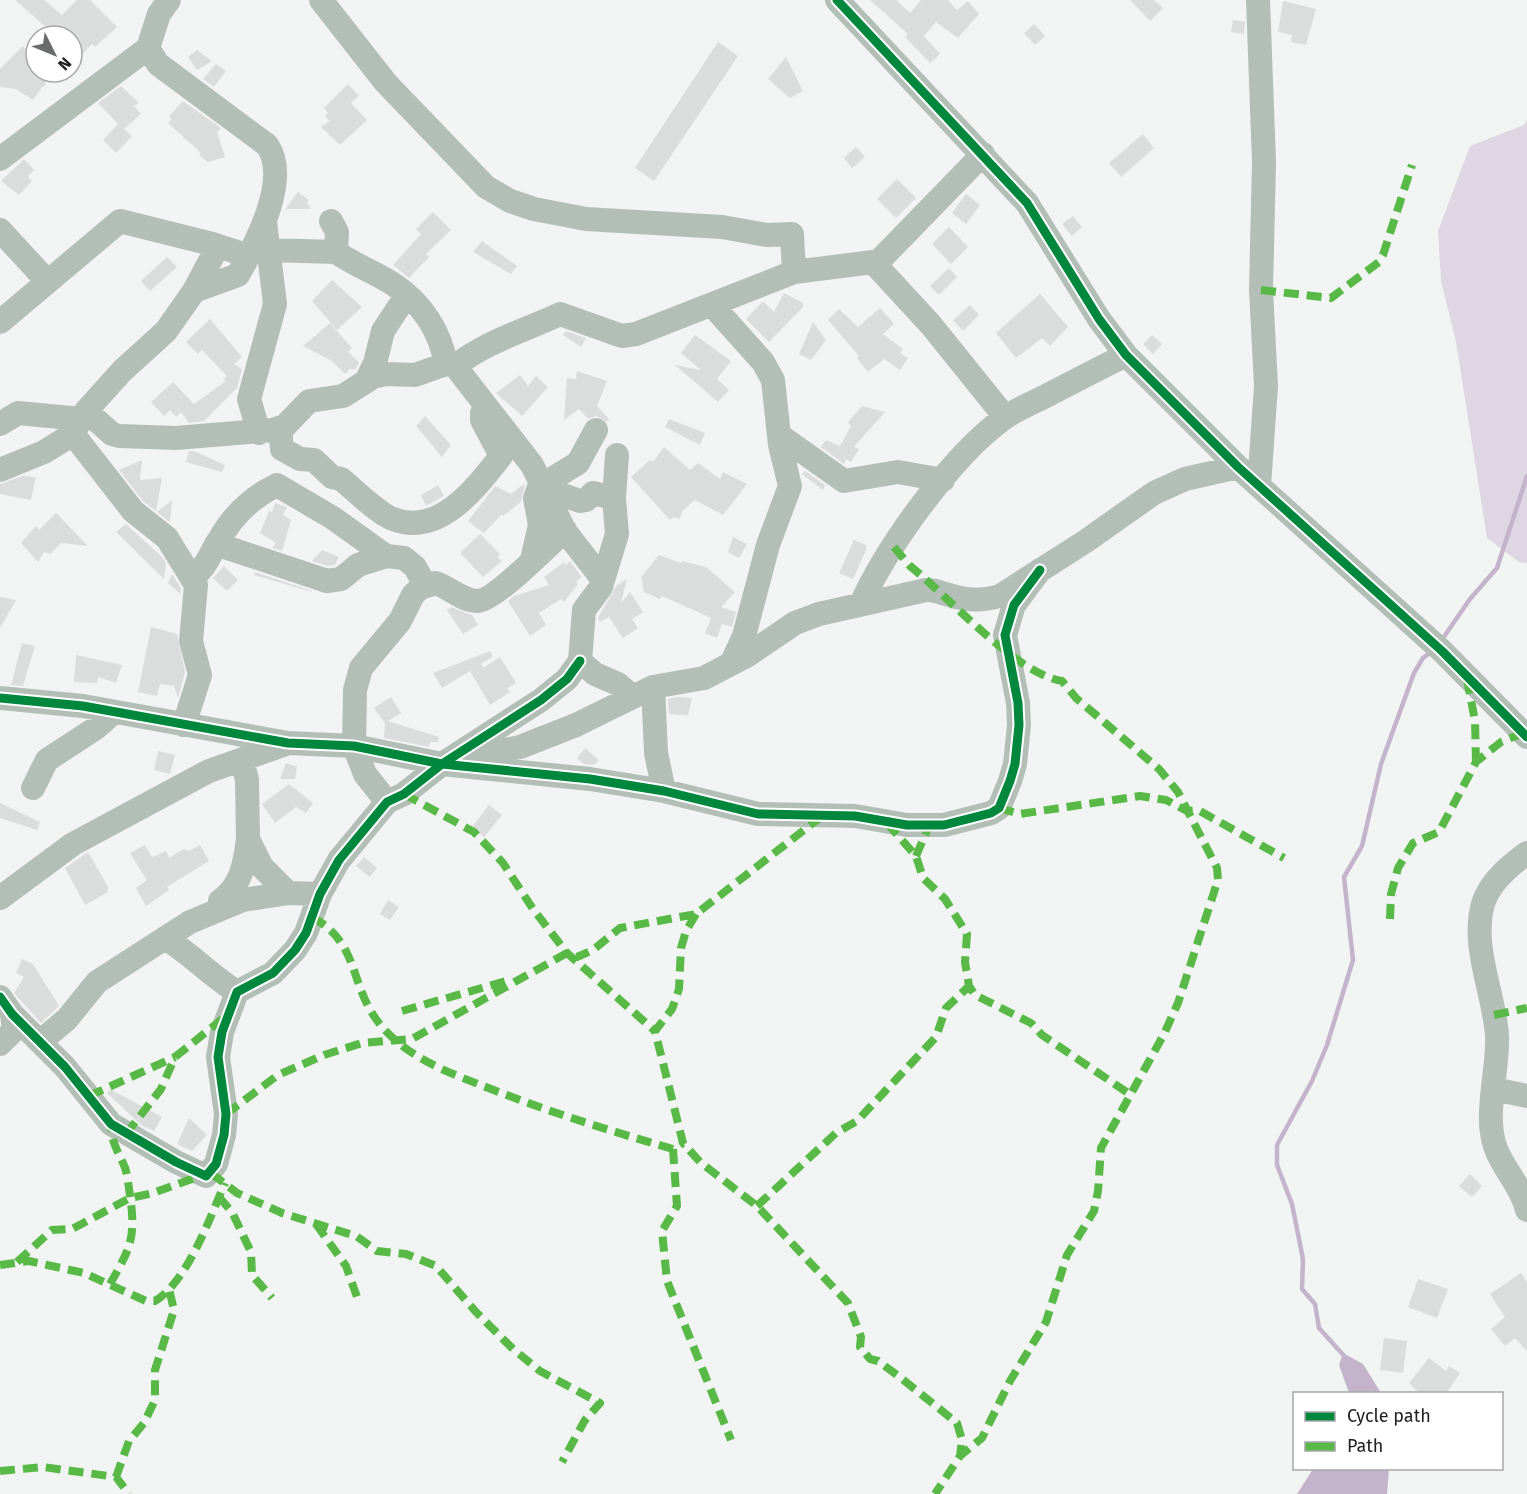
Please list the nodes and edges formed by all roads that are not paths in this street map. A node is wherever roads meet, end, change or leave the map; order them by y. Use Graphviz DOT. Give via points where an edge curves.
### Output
graph roads {
  1 [pos="169,0"];
  2 [pos="321,0"];
  3 [pos="837,0"];
  4 [pos="1258,0"];
  5 [pos="148,48"];
  6 [pos="983,154"];
  7 [pos="0,159"];
  8 [pos="331,221"];
  9 [pos="0,230"];
  10 [pos="218,246"];
  11 [pos="336,252"];
  12 [pos="259,253"];
  13 [pos="876,264"];
  14 [pos="794,272"];
  15 [pos="47,281"];
  16 [pos="194,291"];
  17 [pos="406,296"];
  18 [pos="712,305"];
  19 [pos="0,322"];
  20 [pos="1126,355"];
  21 [pos="458,361"];
  22 [pos="366,381"];
  23 [pos="482,399"];
  24 [pos="1005,417"];
  25 [pos="80,421"];
  26 [pos="0,424"];
  27 [pos="270,430"];
  28 [pos="596,430"];
  29 [pos="779,435"];
  30 [pos="617,455"];
  31 [pos="1238,467"];
  32 [pos="0,470"];
  33 [pos="943,480"];
  34 [pos="542,485"];
  35 [pos="1259,486"];
  36 [pos="614,498"];
  37 [pos="565,530"];
  38 [pos="216,544"];
  39 [pos="386,556"];
  40 [pos="532,560"];
  41 [pos="1040,570"];
  42 [pos="192,578"];
  43 [pos="603,580"];
  44 [pos="425,585"];
  45 [pos="861,604"];
  46 [pos="580,661"];
  47 [pos="732,662"];
  48 [pos="643,692"];
  49 [pos="3,695"];
  50 [pos="113,712"];
  51 [pos="184,725"];
  52 [pos="1526,734"];
  53 [pos="288,743"];
  54 [pos="354,746"];
  55 [pos="242,760"];
  56 [pos="442,764"];
  57 [pos="33,788"];
  58 [pos="664,791"];
  59 [pos="387,802"];
  60 [pos="248,839"];
  61 [pos="1527,853"];
  62 [pos="288,893"];
  63 [pos="320,894"];
  64 [pos="0,898"];
  65 [pos="220,901"];
  66 [pos="165,938"];
  67 [pos="237,992"];
  68 [pos="6,1005"];
  69 [pos="41,1041"];
  70 [pos="0,1044"];
  71 [pos="1494,1089"];
  72 [pos="1527,1096"];
  73 [pos="1527,1210"];
  1 -- 5 [label="street" via="159,14"];
  2 -- 14 [label="street" via="387,83 486,187 510,201 586,219 792,234"];
  3 -- 6 [label="street"];
  4 -- 35 [label="street" via="1264,162 1261,290 1266,386"];
  5 -- 7 [label="street"];
  5 -- 12 [label="street" via="158,64 273,153 277,176"];
  6 -- 13 [label="street"];
  6 -- 20 [label="street" via="1027,203"];
  8 -- 11 [label="street" via="337,232"];
  9 -- 15 [label="street"];
  10 -- 12 [label="street"];
  10 -- 15 [label="street" via="120,221"];
  10 -- 16 [label="street"];
  11 -- 12 [label="street"];
  11 -- 17 [label="street" via="394,284"];
  12 -- 16 [label="street" via="238,275"];
  12 -- 27 [label="street" via="275,304 249,399"];
  13 -- 14 [label="street" via="863,262"];
  13 -- 24 [label="street"];
  14 -- 18 [label="street"];
  15 -- 19 [label="street"];
  16 -- 25 [label="street" via="166,331 122,371"];
  17 -- 21 [label="street" via="435,326"];
  17 -- 22 [label="street" via="383,331"];
  18 -- 21 [label="street" via="622,336 560,314"];
  18 -- 29 [label="street" via="763,362 773,380"];
  20 -- 24 [label="street"];
  20 -- 31 [label="street"];
  21 -- 22 [label="street" via="415,375 385,374"];
  21 -- 23 [label="street"];
  22 -- 27 [label="street" via="343,396 309,401"];
  23 -- 27 [label="street" via="482,420 501,456 479,484 439,518 416,524 392,519 314,460 300,459 282,449"];
  23 -- 34 [label="street" via="532,465"];
  24 -- 33 [label="street" via="983,435"];
  25 -- 26 [label="street" via="18,413"];
  25 -- 27 [label="street" via="118,436 176,438"];
  25 -- 32 [label="street" via="44,452"];
  25 -- 42 [label="street" via="133,511 167,538"];
  28 -- 34 [label="street" via="578,463"];
  29 -- 33 [label="street" via="844,481 898,472"];
  29 -- 47 [label="street" via="790,486 768,545 744,636"];
  30 -- 36 [label="street"];
  31 -- 35 [label="street"];
  31 -- 41 [label="street" via="1185,479 1154,493"];
  33 -- 45 [label="street" via="884,562"];
  34 -- 36 [label="street" via="580,501 593,493"];
  34 -- 37 [label="street"];
  34 -- 40 [label="street" via="535,498 540,525"];
  35 -- 52 [label="street" via="1437,647"];
  36 -- 43 [label="street" via="617,534"];
  37 -- 40 [label="street"];
  37 -- 43 [label="street"];
  38 -- 39 [label="street" via="327,581 341,579 358,565"];
  38 -- 39 [label="street" via="232,519 257,495 277,484"];
  38 -- 42 [label="street" via="202,571"];
  39 -- 44 [label="street" via="404,558 415,567"];
  40 -- 44 [label="street" via="478,601 445,585"];
  41 -- 45 [label="street" via="1000,596 984,601 962,599 934,589"];
  41 -- 58 [label="street" via="1014,605 1005,635 1018,703 1018,748 1002,801 991,813 944,825 907,825 855,816 758,814"];
  42 -- 51 [label="street" via="196,585 191,641 200,675"];
  43 -- 46 [label="street" via="584,610"];
  44 -- 54 [label="street" via="413,595 400,621 361,668 355,690"];
  45 -- 47 [label="street" via="795,623"];
  46 -- 48 [label="street" via="595,674"];
  46 -- 56 [label="street" via="567,679 541,700"];
  47 -- 48 [label="street" via="704,678"];
  48 -- 56 [label="street" via="520,747"];
  48 -- 58 [label="street"];
  49 -- 50 [label="street"];
  50 -- 51 [label="street"];
  50 -- 57 [label="street" via="47,760"];
  51 -- 53 [label="street"];
  53 -- 54 [label="street"];
  53 -- 55 [label="street"];
  54 -- 56 [label="street"];
  54 -- 59 [label="street" via="365,774"];
  55 -- 60 [label="street" via="247,780"];
  55 -- 64 [label="street" via="209,771 73,844"];
  56 -- 58 [label="street" via="591,779"];
  56 -- 59 [label="street" via="404,794"];
  59 -- 63 [label="street" via="350,844"];
  60 -- 62 [label="street" via="262,867"];
  60 -- 65 [label="street" via="241,874 231,893"];
  61 -- 71 [label="street" via="1492,887 1483,902 1479,922 1497,1036"];
  62 -- 63 [label="street"];
  62 -- 66 [label="street" via="220,908"];
  63 -- 67 [label="street" via="306,933 284,963"];
  66 -- 67 [label="street"];
  66 -- 69 [label="street" via="97,982 67,1019"];
  67 -- 69 [label="street" via="222,1032 219,1057 226,1114 224,1135 216,1164 206,1176 111,1124"];
  68 -- 69 [label="street"];
  68 -- 70 [label="street" via="14,1030"];
  71 -- 72 [label="street"];
  71 -- 73 [label="street" via="1492,1129 1496,1148"];
}
